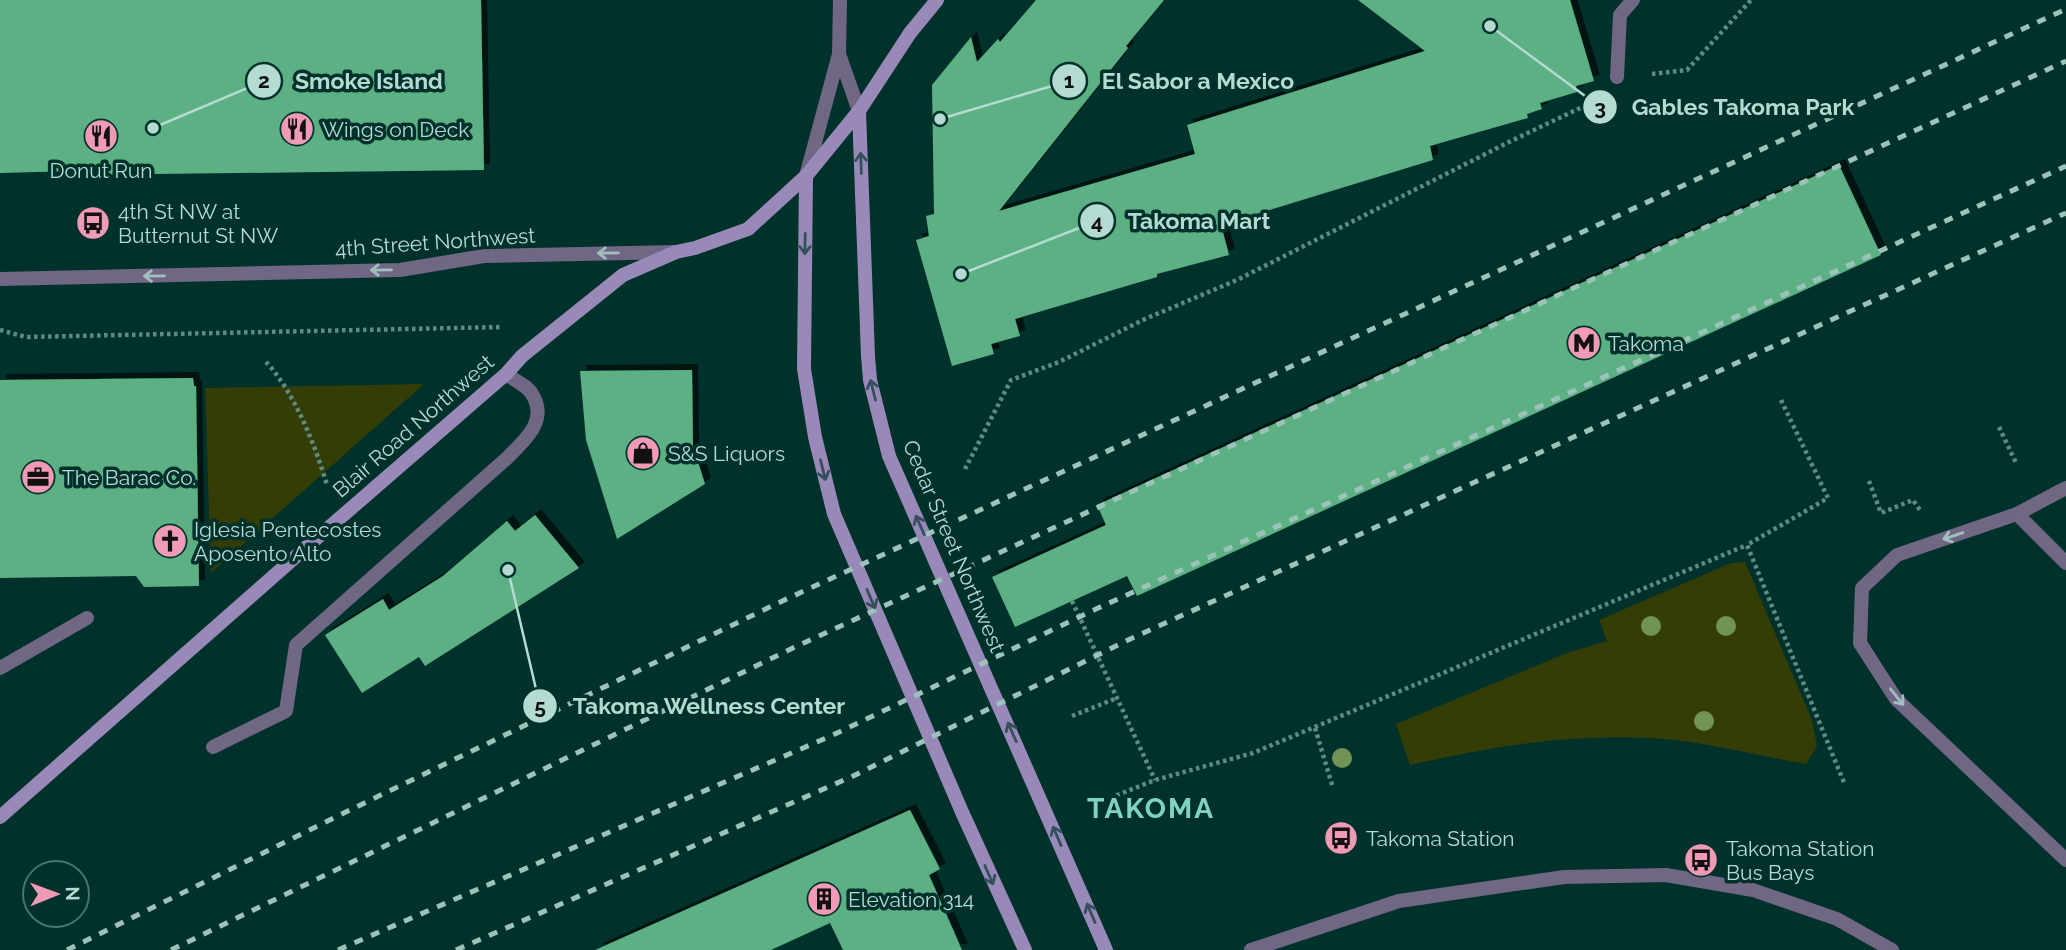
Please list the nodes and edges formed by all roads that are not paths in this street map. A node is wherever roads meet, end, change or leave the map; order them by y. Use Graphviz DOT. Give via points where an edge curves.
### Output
graph roads {
  1 [pos="840,0"];
  2 [pos="937,0"];
  3 [pos="1633,0"];
  4 [pos="838,54"];
  5 [pos="1617,77"];
  6 [pos="859,111"];
  7 [pos="806,176"];
  8 [pos="676,252"];
  9 [pos="0,279"];
  10 [pos="506,374"];
  11 [pos="2066,488"];
  12 [pos="2017,514"];
  13 [pos="2066,563"];
  14 [pos="87,618"];
  15 [pos="0,668"];
  16 [pos="213,747"];
  17 [pos="0,817"];
  18 [pos="2066,860"];
  19 [pos="1025,950"];
  20 [pos="1107,950"];
  21 [pos="1251,950"];
  22 [pos="1892,950"];
  1 -- 4 [label="street, Cedar Street Northwest"];
  2 -- 6 [label="main road"];
  3 -- 5 [label="street" via="1620,15"];
  4 -- 6 [label="street, Cedar Street Northwest"];
  4 -- 7 [label="street, Cedar Street Northwest"];
  6 -- 7 [label="main road"];
  20 -- 6 [label="main road, Cedar Street Northwest, one-way" via="889,456 870,380"];
  7 -- 8 [label="main road, 4th Street Northwest" via="748,229"];
  7 -- 19 [label="main road, Cedar Street Northwest, one-way" via="804,369 835,514"];
  8 -- 9 [label="street, 4th Street Northwest, one-way" via="484,256 400,270"];
  8 -- 10 [label="main road, Blair Road Northwest" via="623,275"];
  10 -- 16 [label="street" via="532,393 539,413 536,427 506,459 296,645 286,710"];
  10 -- 17 [label="main road, Blair Road Northwest"];
  11 -- 12 [label="street"];
  12 -- 13 [label="street"];
  12 -- 18 [label="street, one-way" via="1897,555 1862,588 1860,643 1896,699"];
  14 -- 15 [label="street"];
  21 -- 22 [label="street" via="1399,901 1564,877 1666,875 1753,890 1838,919"];
}
